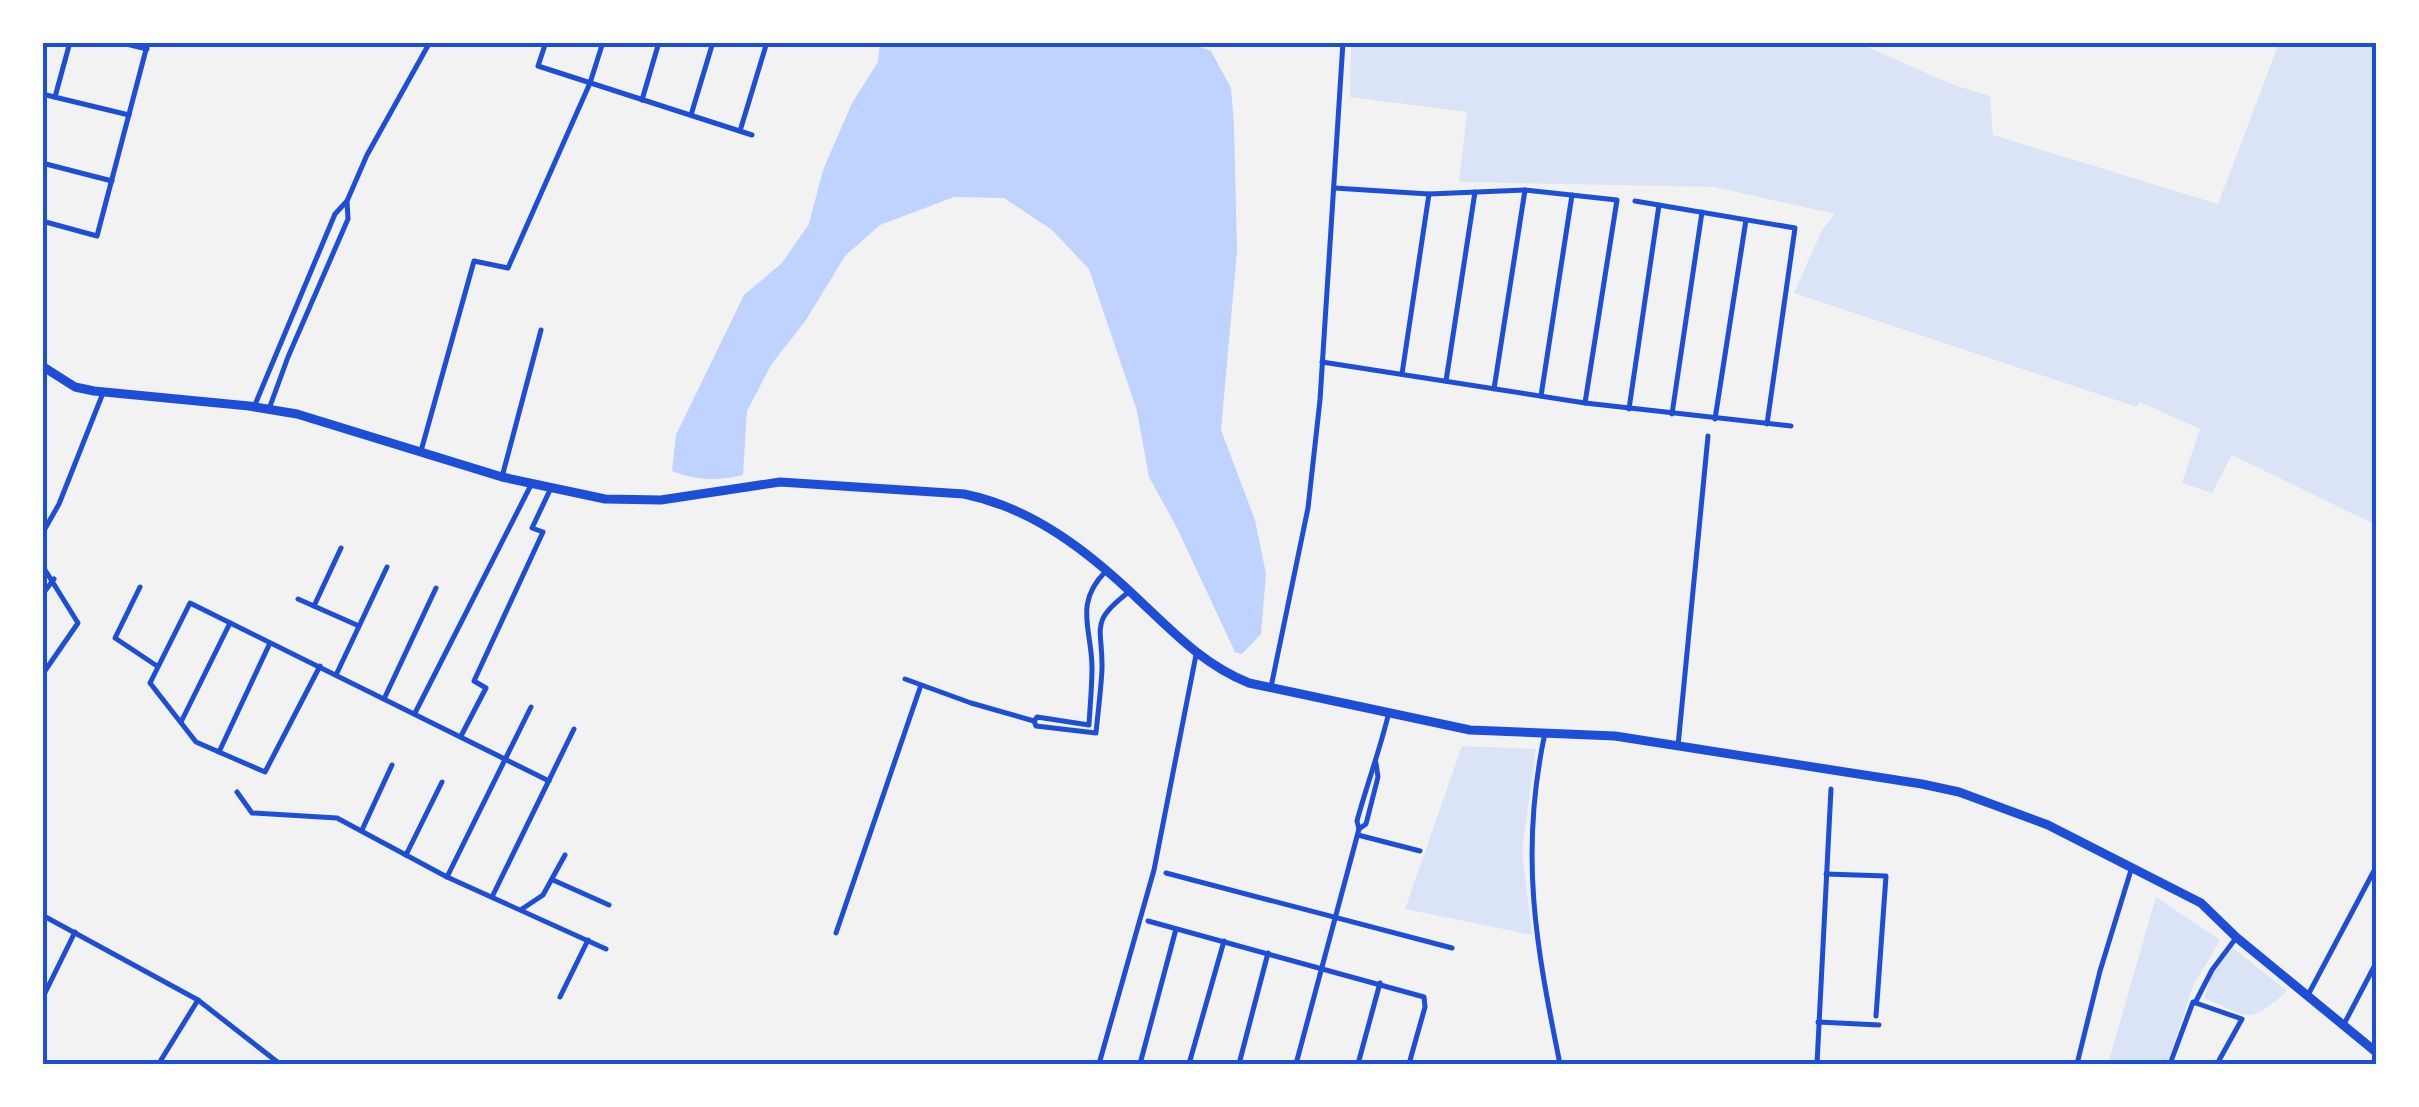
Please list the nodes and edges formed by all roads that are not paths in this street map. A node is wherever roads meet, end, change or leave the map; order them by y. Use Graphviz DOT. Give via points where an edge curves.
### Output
graph roads {
  1 [pos="70,42"];
  2 [pos="118,42"];
  3 [pos="430,42"];
  4 [pos="546,42"];
  5 [pos="603,42"];
  6 [pos="660,42"];
  7 [pos="713,42"];
  8 [pos="768,42"];
  9 [pos="1343,42"];
  10 [pos="148,46"];
  11 [pos="590,83"];
  12 [pos="42,94"];
  13 [pos="55,97"];
  14 [pos="642,100"];
  15 [pos="129,115"];
  16 [pos="690,116"];
  17 [pos="740,131"];
  18 [pos="752,135"];
  19 [pos="42,163"];
  20 [pos="112,181"];
  21 [pos="1334,188"];
  22 [pos="1525,190"];
  23 [pos="1476,192"];
  24 [pos="1429,194"];
  25 [pos="1572,195"];
  26 [pos="347,201"];
  27 [pos="1635,201"];
  28 [pos="1658,205"];
  29 [pos="1702,212"];
  30 [pos="1746,220"];
  31 [pos="42,221"];
  32 [pos="541,330"];
  33 [pos="1322,362"];
  34 [pos="42,366"];
  35 [pos="1402,374"];
  36 [pos="1446,381"];
  37 [pos="1494,389"];
  38 [pos="103,392"];
  39 [pos="1541,396"];
  40 [pos="1584,403"];
  41 [pos="254,407"];
  42 [pos="269,409"];
  43 [pos="1629,409"];
  44 [pos="1672,414"];
  45 [pos="1715,419"];
  46 [pos="1767,424"];
  47 [pos="1791,426"];
  48 [pos="1708,436"];
  49 [pos="421,451"];
  50 [pos="502,477"];
  51 [pos="531,485"];
  52 [pos="550,490"];
  53 [pos="42,534"];
  54 [pos="341,548"];
  55 [pos="42,565"];
  56 [pos="387,566"];
  57 [pos="1106,571"];
  58 [pos="54,580"];
  59 [pos="140,587"];
  60 [pos="436,588"];
  61 [pos="1130,591"];
  62 [pos="42,595"];
  63 [pos="298,599"];
  64 [pos="314,606"];
  65 [pos="230,622"];
  66 [pos="359,626"];
  67 [pos="270,643"];
  68 [pos="1196,655"];
  69 [pos="320,666"];
  70 [pos="158,667"];
  71 [pos="42,675"];
  72 [pos="336,675"];
  73 [pos="905,678"];
  74 [pos="922,685"];
  75 [pos="1271,687"];
  76 [pos="384,698"];
  77 [pos="531,707"];
  78 [pos="1389,712"];
  79 [pos="415,714"];
  80 [pos="1034,721"];
  81 [pos="180,722"];
  82 [pos="574,730"];
  83 [pos="1545,733"];
  84 [pos="461,736"];
  85 [pos="1678,746"];
  86 [pos="219,752"];
  87 [pos="504,758"];
  88 [pos="392,765"];
  89 [pos="549,781"];
  90 [pos="442,782"];
  91 [pos="1831,788"];
  92 [pos="236,792"];
  93 [pos="361,831"];
  94 [pos="1358,832"];
  95 [pos="1420,851"];
  96 [pos="565,855"];
  97 [pos="406,856"];
  98 [pos="2132,867"];
  99 [pos="2376,867"];
  100 [pos="1166,873"];
  101 [pos="1826,874"];
  102 [pos="447,877"];
  103 [pos="552,879"];
  104 [pos="492,897"];
  105 [pos="610,905"];
  106 [pos="511,906"];
  107 [pos="42,915"];
  108 [pos="1335,918"];
  109 [pos="1148,921"];
  110 [pos="1176,929"];
  111 [pos="76,932"];
  112 [pos="836,933"];
  113 [pos="2236,938"];
  114 [pos="588,940"];
  115 [pos="1224,940"];
  116 [pos="606,948"];
  117 [pos="1452,948"];
  118 [pos="1268,953"];
  119 [pos="2376,963"];
  120 [pos="1322,968"];
  121 [pos="1380,983"];
  122 [pos="2308,995"];
  123 [pos="560,998"];
  124 [pos="42,999"];
  125 [pos="198,1000"];
  126 [pos="2196,1003"];
  127 [pos="1876,1016"];
  128 [pos="1818,1022"];
  129 [pos="1879,1026"];
  130 [pos="2343,1026"];
  131 [pos="2376,1052"];
  132 [pos="161,1060"];
  133 [pos="280,1064"];
  134 [pos="1099,1064"];
  135 [pos="1140,1064"];
  136 [pos="1189,1064"];
  137 [pos="1238,1064"];
  138 [pos="1296,1064"];
  139 [pos="1358,1064"];
  140 [pos="1409,1064"];
  141 [pos="1560,1064"];
  142 [pos="1817,1064"];
  143 [pos="2077,1064"];
  144 [pos="2170,1064"];
  145 [pos="2217,1064"];
  1 -- 13 [label="street"];
  2 -- 10 [label="street"];
  3 -- 26 [label="street"];
  4 -- 11 [label="street" via="538,66"];
  5 -- 11 [label="street"];
  6 -- 14 [label="street"];
  7 -- 16 [label="street"];
  8 -- 17 [label="street"];
  9 -- 21 [label="street"];
  10 -- 15 [label="street"];
  11 -- 14 [label="street"];
  11 -- 49 [label="street" via="508,268 474,261"];
  12 -- 13 [label="street"];
  13 -- 15 [label="street"];
  14 -- 16 [label="street"];
  15 -- 20 [label="street"];
  16 -- 17 [label="street"];
  17 -- 18 [label="street"];
  19 -- 20 [label="street"];
  20 -- 31 [label="street" via="97,236"];
  21 -- 24 [label="street"];
  21 -- 33 [label="street"];
  22 -- 23 [label="street"];
  22 -- 25 [label="street"];
  22 -- 37 [label="street"];
  23 -- 24 [label="street"];
  23 -- 36 [label="street"];
  24 -- 35 [label="street"];
  25 -- 39 [label="street"];
  25 -- 40 [label="street" via="1617,200"];
  26 -- 41 [label="street" via="335,214"];
  26 -- 42 [label="street" via="348,219"];
  27 -- 28 [label="street"];
  28 -- 29 [label="street"];
  28 -- 43 [label="street"];
  29 -- 30 [label="street"];
  29 -- 44 [label="street"];
  30 -- 45 [label="street"];
  30 -- 46 [label="street" via="1795,228"];
  32 -- 50 [label="street"];
  33 -- 35 [label="street"];
  33 -- 75 [label="street" via="1308,508"];
  34 -- 38 [label="highway" via="75,386"];
  35 -- 36 [label="street"];
  36 -- 37 [label="street"];
  37 -- 39 [label="street"];
  38 -- 41 [label="highway"];
  38 -- 53 [label="street"];
  39 -- 40 [label="street"];
  40 -- 43 [label="street"];
  41 -- 42 [label="highway"];
  42 -- 49 [label="highway"];
  43 -- 44 [label="street"];
  44 -- 45 [label="street"];
  45 -- 46 [label="street"];
  46 -- 47 [label="street"];
  48 -- 85 [label="street"];
  49 -- 50 [label="highway"];
  50 -- 51 [label="highway"];
  51 -- 52 [label="highway"];
  51 -- 79 [label="street"];
  52 -- 57 [label="highway" via="635,502 780,482 964,494 1045,524"];
  52 -- 84 [label="street" via="532,528 543,532 474,680 486,688"];
  54 -- 64 [label="street"];
  55 -- 58 [label="street"];
  56 -- 66 [label="street"];
  57 -- 61 [label="highway"];
  57 -- 80 [label="street" via="1087,599 1089,724"];
  58 -- 62 [label="street"];
  58 -- 71 [label="street" via="78,622"];
  59 -- 70 [label="street" via="115,638"];
  60 -- 76 [label="street"];
  61 -- 68 [label="highway"];
  61 -- 80 [label="street" via="1100,628 1096,734"];
  63 -- 64 [label="street"];
  64 -- 66 [label="street"];
  65 -- 67 [label="street"];
  65 -- 70 [label="street" via="190,602"];
  65 -- 81 [label="street"];
  66 -- 72 [label="street"];
  67 -- 69 [label="street"];
  67 -- 86 [label="street"];
  68 -- 75 [label="highway" via="1222,672"];
  68 -- 134 [label="street" via="1154,870"];
  69 -- 72 [label="street"];
  69 -- 86 [label="street" via="265,772"];
  70 -- 81 [label="street" via="150,684"];
  72 -- 76 [label="street"];
  73 -- 74 [label="street"];
  74 -- 80 [label="street"];
  74 -- 112 [label="street"];
  75 -- 78 [label="highway"];
  76 -- 79 [label="street"];
  77 -- 87 [label="street"];
  78 -- 83 [label="highway" via="1470,730"];
  78 -- 94 [label="street"];
  79 -- 84 [label="street"];
  81 -- 86 [label="street" via="196,742"];
  82 -- 89 [label="street"];
  83 -- 85 [label="highway"];
  83 -- 141 [label="street" via="1531,835 1531,893"];
  84 -- 87 [label="street"];
  85 -- 98 [label="highway" via="1958,792 2048,825"];
  87 -- 89 [label="street"];
  87 -- 102 [label="street"];
  88 -- 93 [label="street"];
  89 -- 104 [label="street"];
  90 -- 97 [label="street"];
  91 -- 101 [label="street"];
  92 -- 93 [label="street" via="252,813 337,818"];
  93 -- 97 [label="street"];
  94 -- 95 [label="street"];
  94 -- 108 [label="street"];
  96 -- 103 [label="street"];
  97 -- 102 [label="street"];
  98 -- 113 [label="highway" via="2201,903"];
  98 -- 143 [label="street"];
  99 -- 122 [label="street"];
  100 -- 108 [label="street"];
  101 -- 127 [label="street" via="1886,876"];
  101 -- 128 [label="street"];
  102 -- 104 [label="street"];
  103 -- 105 [label="street"];
  103 -- 106 [label="street" via="543,896 524,909"];
  104 -- 106 [label="street"];
  106 -- 114 [label="street"];
  107 -- 111 [label="street"];
  108 -- 117 [label="street"];
  108 -- 120 [label="street"];
  109 -- 110 [label="street"];
  110 -- 115 [label="street"];
  110 -- 135 [label="street"];
  111 -- 124 [label="street"];
  111 -- 125 [label="street"];
  113 -- 122 [label="highway"];
  113 -- 126 [label="street"];
  114 -- 116 [label="street"];
  114 -- 123 [label="street"];
  115 -- 118 [label="street"];
  115 -- 136 [label="street"];
  118 -- 120 [label="street"];
  118 -- 137 [label="street"];
  119 -- 130 [label="street"];
  120 -- 121 [label="street"];
  120 -- 138 [label="street"];
  121 -- 139 [label="street"];
  121 -- 140 [label="street" via="1426,1001"];
  122 -- 130 [label="highway"];
  125 -- 132 [label="street"];
  125 -- 133 [label="street"];
  126 -- 144 [label="street"];
  126 -- 145 [label="street" via="2242,1020"];
  128 -- 129 [label="street"];
  128 -- 142 [label="street"];
  130 -- 131 [label="highway"];
}
